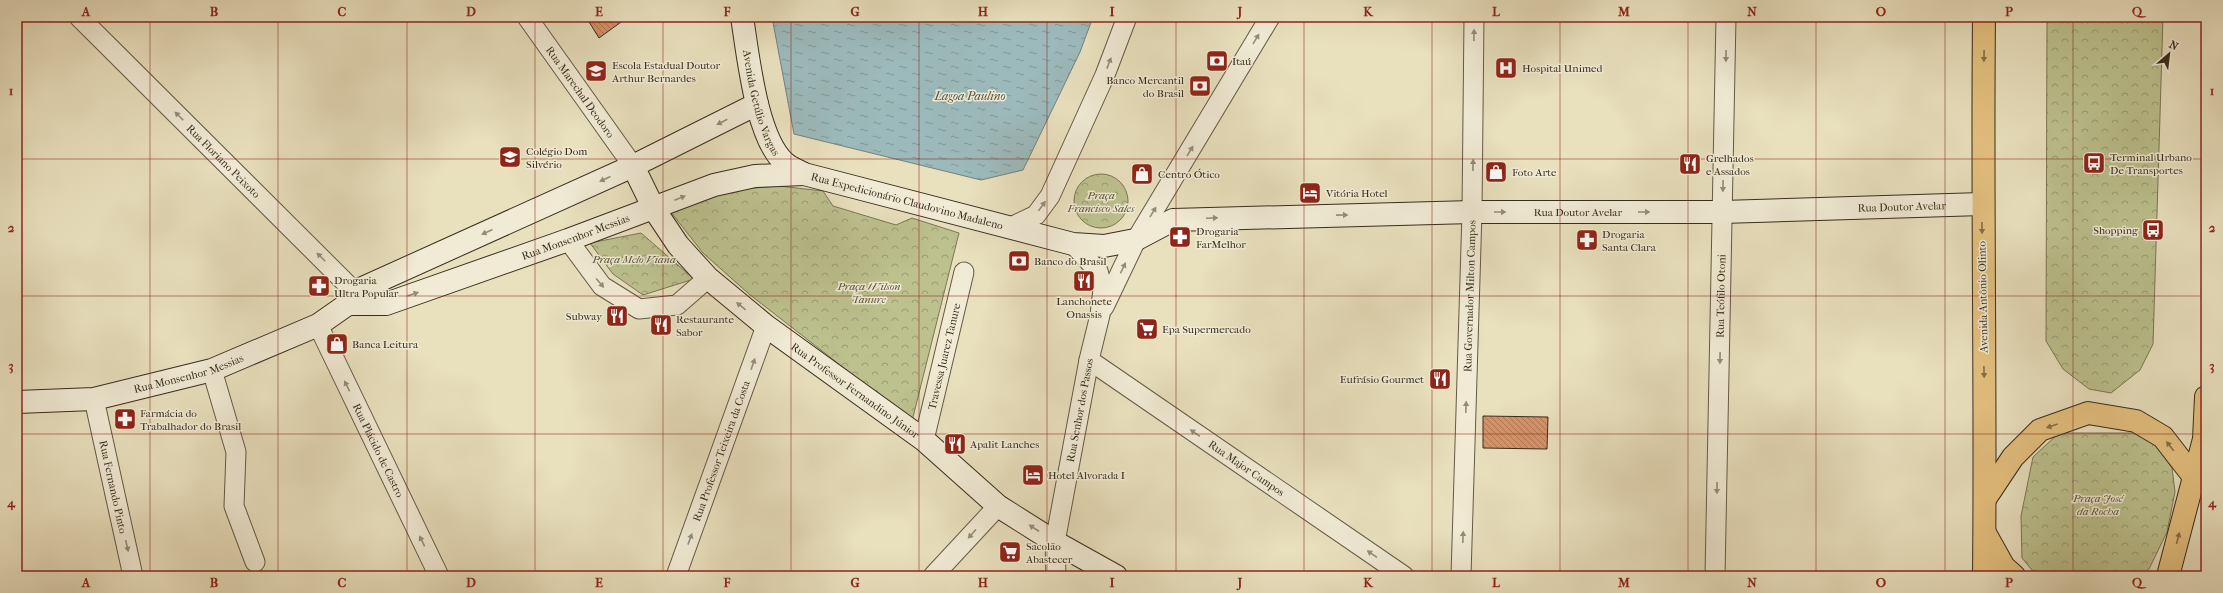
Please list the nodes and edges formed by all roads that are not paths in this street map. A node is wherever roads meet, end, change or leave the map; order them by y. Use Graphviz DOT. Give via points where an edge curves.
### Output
graph roads {
  1 [pos="79,17"];
  2 [pos="527,17"];
  3 [pos="742,17"];
  4 [pos="1127,17"];
  5 [pos="1270,17"];
  6 [pos="1474,17"];
  7 [pos="1726,17"];
  8 [pos="1984,17"];
  9 [pos="757,104"];
  10 [pos="633,166"];
  11 [pos="804,174"];
  12 [pos="1982,204"];
  13 [pos="654,209"];
  14 [pos="1472,212"];
  15 [pos="1722,212"];
  16 [pos="1011,227"];
  17 [pos="568,240"];
  18 [pos="1135,242"];
  19 [pos="1072,244"];
  20 [pos="964,272"];
  21 [pos="708,278"];
  22 [pos="357,300"];
  23 [pos="1100,316"];
  24 [pos="318,325"];
  25 [pos="766,326"];
  26 [pos="1089,360"];
  27 [pos="212,370"];
  28 [pos="2206,398"];
  29 [pos="94,399"];
  30 [pos="17,402"];
  31 [pos="924,440"];
  32 [pos="2194,477"];
  33 [pos="1985,499"];
  34 [pos="998,506"];
  35 [pos="1984,532"];
  36 [pos="1055,542"];
  37 [pos="255,562"];
  38 [pos="134,576"];
  39 [pos="439,576"];
  40 [pos="676,576"];
  41 [pos="933,576"];
  42 [pos="1056,576"];
  43 [pos="1116,576"];
  44 [pos="1404,576"];
  45 [pos="1461,576"];
  46 [pos="1715,576"];
  47 [pos="1984,576"];
  48 [pos="2014,576"];
  49 [pos="2168,576"];
  22 -- 1 [label="street, Rua Floriano Peixoto, one-way"];
  2 -- 10 [label="street, Rua Marechal Deodoro"];
  3 -- 9 [label="main road, Avenida Getúlio Vargas"];
  16 -- 4 [label="street, one-way" via="1036,215 1050,196 1105,75"];
  18 -- 5 [label="street, one-way"];
  14 -- 6 [label="street, Rua Governador Milton Campos, one-way"];
  7 -- 15 [label="street, Rua Teófilo Otoni, one-way"];
  8 -- 12 [label="main road, Avenida Antônio Olinto, one-way"];
  9 -- 10 [label="main road, Rua Monsenhor Messias, one-way"];
  9 -- 11 [label="main road, Avenida Getúlio Vargas" via="774,147 785,163"];
  10 -- 13 [label="main road, Rua Professor Fernandino Júnior"];
  10 -- 22 [label="main road, Rua Monsenhor Messias, one-way"];
  13 -- 11 [label="main road, Rua Monsenhor Messias, one-way" via="714,185 755,176"];
  11 -- 16 [label="main road, Rua Expedicionário Claudovino Madaleno"];
  12 -- 15 [label="main road, Rua Doutor Avelar"];
  12 -- 33 [label="main road, Avenida Antônio Olinto, one-way"];
  13 -- 17 [label="main road, Rua Monsenhor Messias"];
  13 -- 21 [label="main road, Rua Professor Fernandino Júnior" via="678,245"];
  14 -- 15 [label="main road, Rua Doutor Avelar, one-way"];
  18 -- 14 [label="main road, Rua Doutor Avelar, one-way" via="1173,220"];
  45 -- 14 [label="street, Rua Governador Milton Campos, one-way"];
  15 -- 46 [label="street, Rua Teófilo Otoni, one-way"];
  16 -- 19 [label="main road"];
  17 -- 21 [label="street, one-way" via="602,286 639,309 677,305"];
  22 -- 17 [label="main road, Rua Monsenhor Messias, one-way" via="386,304"];
  18 -- 19 [label="main road" via="1104,246"];
  23 -- 18 [label="street, Rua Senhor dos Passos, one-way"];
  19 -- 23 [label="street, Rua Senhor dos Passos" via="1098,271 1104,289"];
  20 -- 31 [label="street, Travessa Juarez Tanure"];
  25 -- 21 [label="main road, Rua Professor Fernandino Júnior, one-way"];
  22 -- 24 [label="main road, Rua Monsenhor Messias"];
  23 -- 26 [label="street, Rua Senhor dos Passos"];
  24 -- 27 [label="main road, Rua Monsenhor Messias"];
  39 -- 24 [label="street, Rua Plácido de Castro, one-way"];
  25 -- 31 [label="main road, Rua Professor Fernandino Júnior"];
  40 -- 25 [label="street, Rua Professor Teixeira da Costa, one-way"];
  26 -- 36 [label="street, Rua Senhor dos Passos"];
  44 -- 26 [label="street, Rua Major Campos, one-way"];
  27 -- 29 [label="main road, Rua Monsenhor Messias"];
  27 -- 37 [label="street" via="236,452 234,506"];
  28 -- 32 [label="main road" via="2204,439"];
  29 -- 30 [label="main road, Rua Monsenhor Messias"];
  29 -- 38 [label="street, Rua Fernando Pinto, one-way"];
  31 -- 34 [label="main road, Rua Professor Fernandino Júnior"];
  32 -- 33 [label="main road, one-way" via="2163,437 2136,421 2088,413 2040,430 2013,457"];
  49 -- 32 [label="main road, one-way"];
  33 -- 35 [label="main road, Avenida Antônio Olinto"];
  36 -- 34 [label="main road, Rua Professor Fernandino Júnior, one-way"];
  34 -- 41 [label="street, one-way"];
  35 -- 47 [label="main road, Avenida Antônio Olinto"];
  35 -- 48 [label="main road" via="2004,567"];
  36 -- 42 [label="street, Rua Senhor dos Passos"];
  36 -- 43 [label="main road, Rua Professor Fernandino Júnior"];
}
